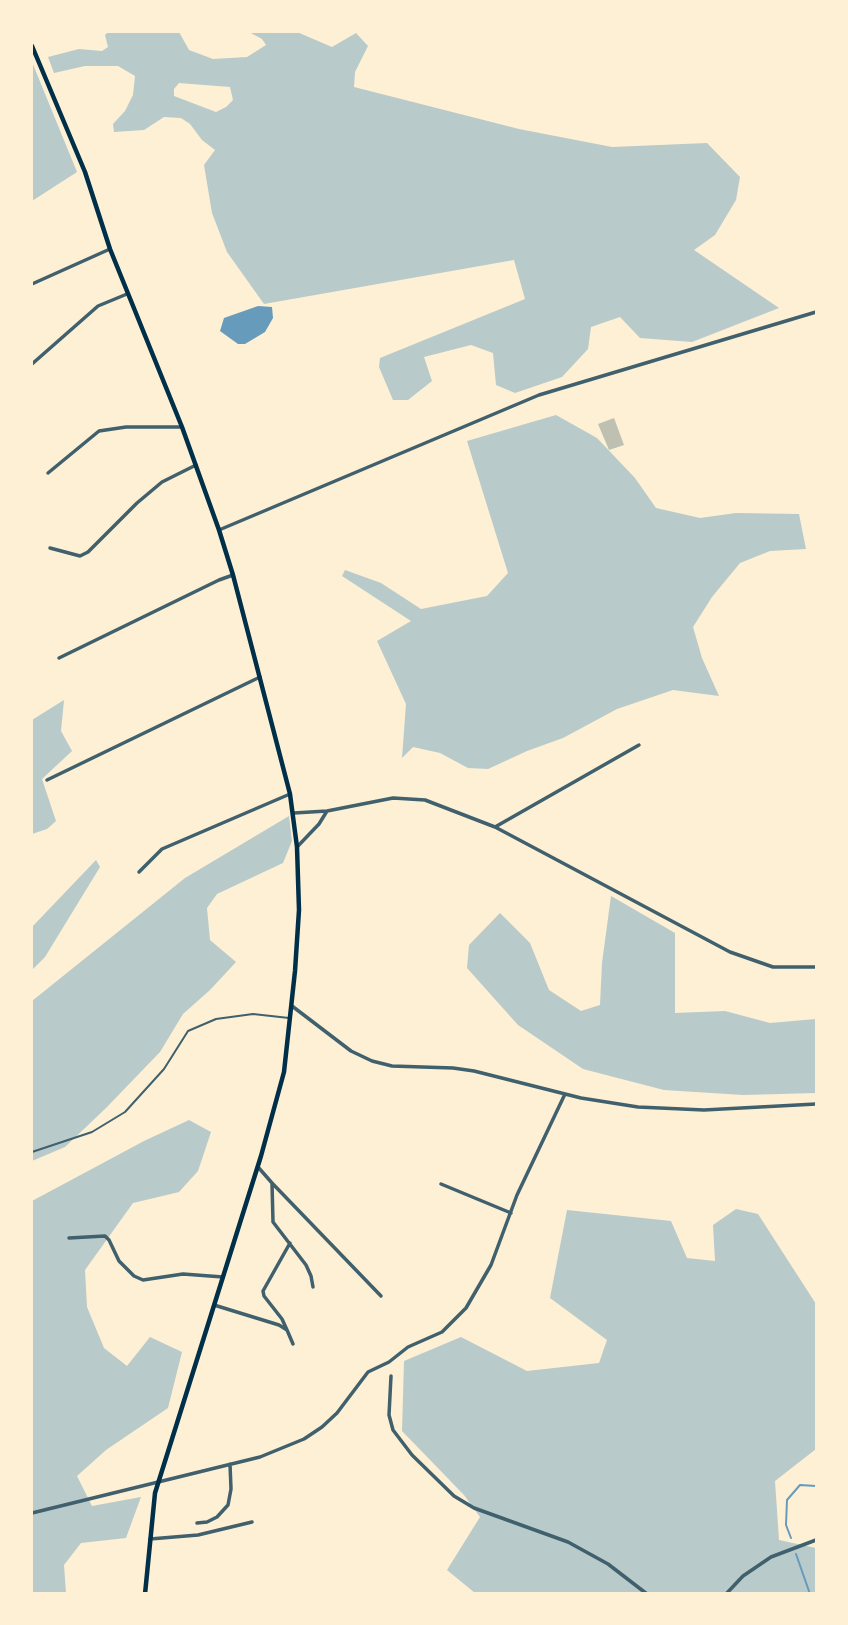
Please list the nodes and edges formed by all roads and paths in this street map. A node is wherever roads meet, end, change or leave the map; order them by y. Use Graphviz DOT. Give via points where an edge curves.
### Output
graph roads {
  1 [pos="32,46"];
  2 [pos="110,249"];
  3 [pos="32,284"];
  4 [pos="128,294"];
  5 [pos="817,312"];
  6 [pos="32,364"];
  7 [pos="182,427"];
  8 [pos="196,466"];
  9 [pos="48,472"];
  10 [pos="219,530"];
  11 [pos="50,548"];
  12 [pos="233,575"];
  13 [pos="59,658"];
  14 [pos="260,677"];
  15 [pos="639,745"];
  16 [pos="47,780"];
  17 [pos="290,793"];
  18 [pos="327,811"];
  19 [pos="294,813"];
  20 [pos="495,827"];
  21 [pos="297,847"];
  22 [pos="138,872"];
  23 [pos="817,967"];
  24 [pos="292,1006"];
  25 [pos="290,1018"];
  26 [pos="565,1094"];
  27 [pos="817,1104"];
  28 [pos="32,1152"];
  29 [pos="258,1167"];
  30 [pos="272,1183"];
  31 [pos="441,1184"];
  32 [pos="511,1213"];
  33 [pos="69,1238"];
  34 [pos="290,1243"];
  35 [pos="223,1277"];
  36 [pos="313,1287"];
  37 [pos="381,1296"];
  38 [pos="214,1305"];
  39 [pos="287,1330"];
  40 [pos="293,1344"];
  41 [pos="391,1376"];
  42 [pos="230,1464"];
  43 [pos="158,1483"];
  44 [pos="32,1513"];
  45 [pos="252,1522"];
  46 [pos="197,1523"];
  47 [pos="150,1539"];
  48 [pos="817,1540"];
  49 [pos="145,1594"];
  50 [pos="647,1594"];
  51 [pos="726,1594"];
  1 -- 2 [label="main road" via="85,172"];
  2 -- 3 [label="street"];
  2 -- 4 [label="main road"];
  4 -- 6 [label="street" via="97,306"];
  4 -- 7 [label="main road"];
  5 -- 10 [label="street" via="539,394"];
  7 -- 8 [label="main road"];
  7 -- 9 [label="street" via="99,431"];
  8 -- 10 [label="main road"];
  8 -- 11 [label="street" via="162,482 89,552 80,556"];
  10 -- 12 [label="main road"];
  12 -- 13 [label="street"];
  12 -- 14 [label="main road"];
  14 -- 16 [label="street"];
  14 -- 17 [label="main road"];
  15 -- 20 [label="street"];
  17 -- 19 [label="main road"];
  17 -- 22 [label="street" via="162,849"];
  18 -- 19 [label="street"];
  18 -- 20 [label="street" via="393,797 425,800"];
  18 -- 21 [label="street"];
  19 -- 21 [label="main road"];
  20 -- 23 [label="street" via="730,952 773,967"];
  21 -- 24 [label="main road" via="299,910"];
  24 -- 25 [label="main road"];
  24 -- 26 [label="street" via="341,1044 372,1061 474,1071"];
  25 -- 28 [label="lane" via="253,1014 216,1018 188,1031 164,1069 125,1112 92,1132"];
  25 -- 29 [label="main road" via="284,1072"];
  26 -- 27 [label="street" via="680,1109"];
  26 -- 32 [label="street"];
  29 -- 30 [label="street"];
  29 -- 35 [label="main road"];
  30 -- 34 [label="street" via="273,1222"];
  30 -- 37 [label="street"];
  31 -- 32 [label="street"];
  32 -- 42 [label="street" via="480,1286 449,1327 368,1372 337,1413 304,1439"];
  33 -- 35 [label="street" via="104,1236 120,1261 143,1280 183,1274"];
  34 -- 36 [label="street" via="306,1265"];
  34 -- 39 [label="street" via="263,1291"];
  35 -- 38 [label="main road"];
  38 -- 39 [label="street"];
  38 -- 43 [label="main road"];
  39 -- 40 [label="street"];
  41 -- 50 [label="street" via="393,1430 454,1496 474,1508 568,1542 608,1564"];
  42 -- 43 [label="street"];
  42 -- 46 [label="street" via="228,1505 217,1517"];
  43 -- 44 [label="street"];
  43 -- 47 [label="main road"];
  45 -- 47 [label="street" via="198,1535"];
  47 -- 49 [label="main road"];
  48 -- 51 [label="street" via="771,1557"];
}
